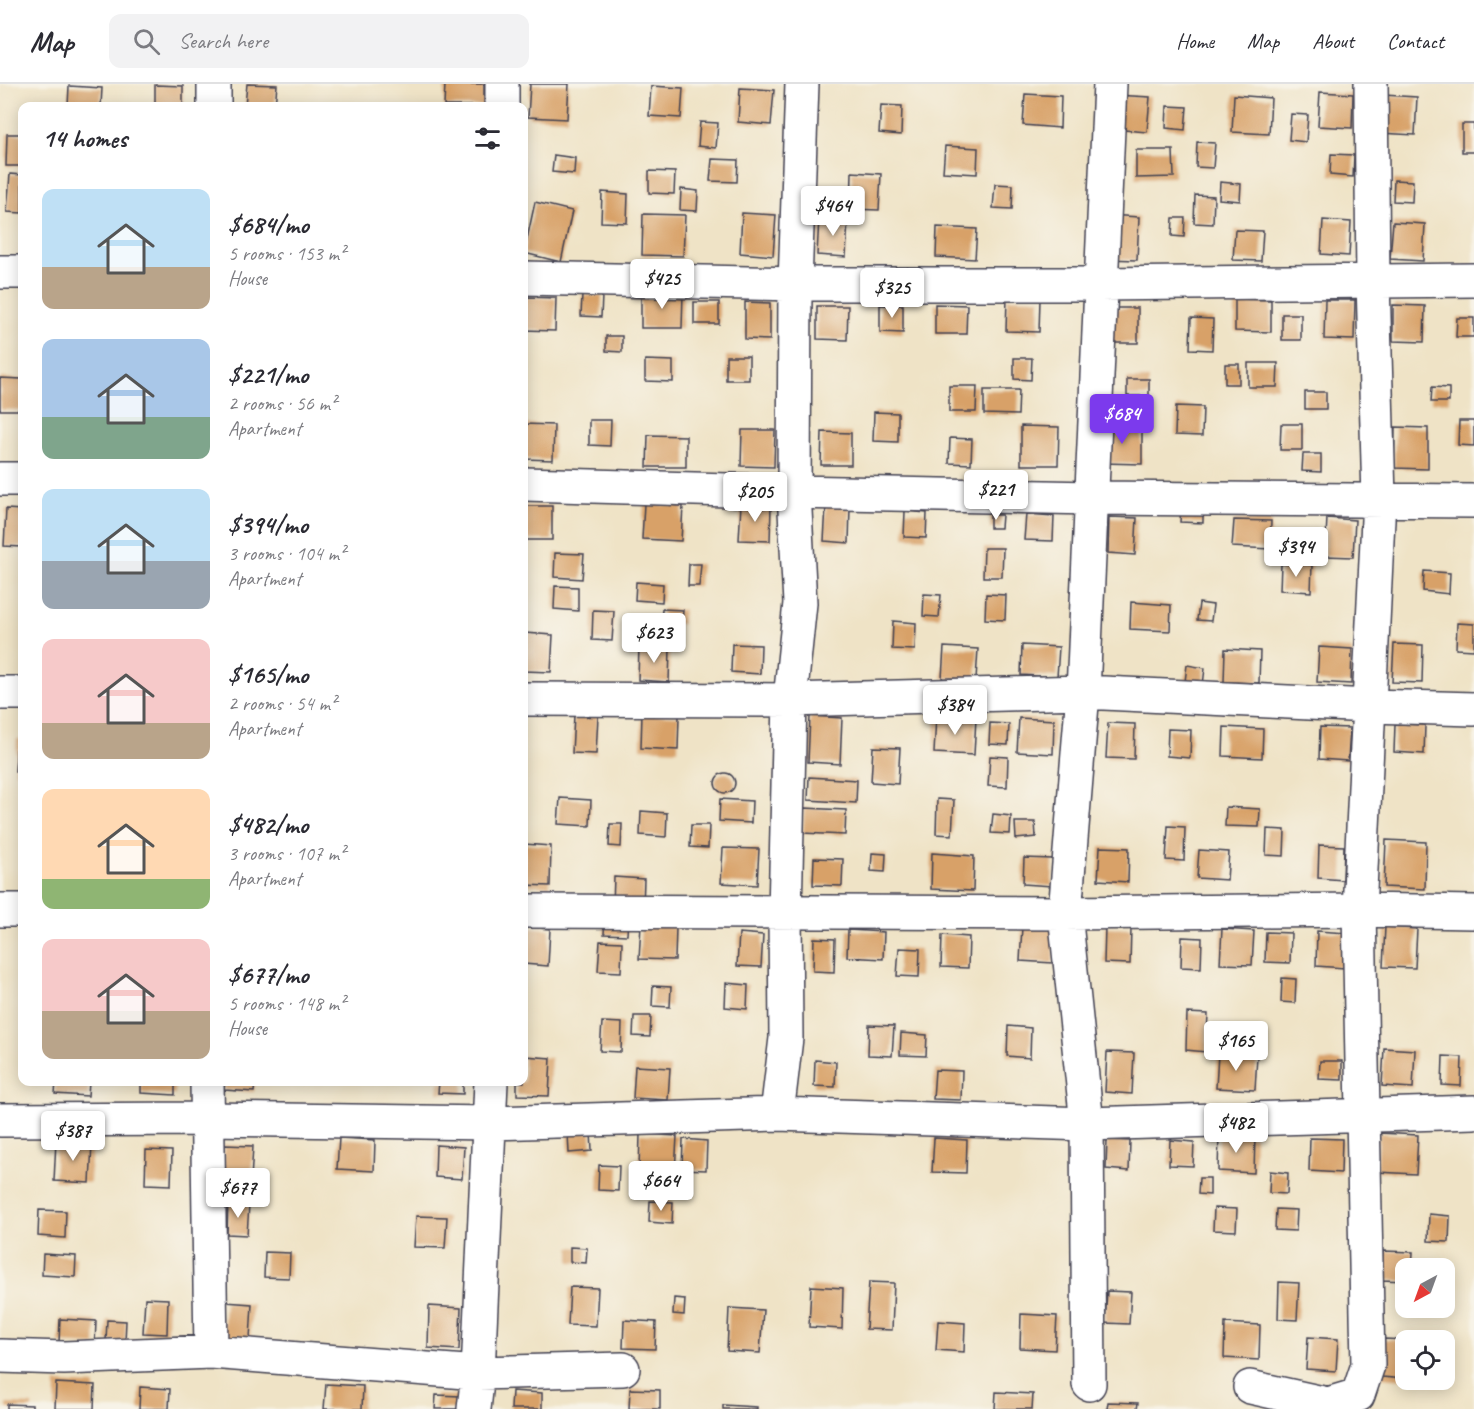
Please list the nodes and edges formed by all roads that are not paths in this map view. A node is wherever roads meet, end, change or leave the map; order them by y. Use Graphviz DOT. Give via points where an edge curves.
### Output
graph roads {
  1 [pos="214,84"];
  2 [pos="502,84"];
  3 [pos="802,84"];
  4 [pos="1110,84"];
  5 [pos="1371,84"];
  6 [pos="214,102"];
  7 [pos="502,102"];
  8 [pos="0,272"];
  9 [pos="18,272"];
  10 [pos="528,278"];
  11 [pos="1474,280"];
  12 [pos="1373,281"];
  13 [pos="795,284"];
  14 [pos="1100,284"];
  15 [pos="0,479"];
  16 [pos="18,479"];
  17 [pos="528,484"];
  18 [pos="794,492"];
  19 [pos="1092,498"];
  20 [pos="1378,499"];
  21 [pos="1474,501"];
  22 [pos="1083,692"];
  23 [pos="0,693"];
  24 [pos="18,693"];
  25 [pos="528,699"];
  26 [pos="790,700"];
  27 [pos="1370,706"];
  28 [pos="1474,708"];
  29 [pos="0,910"];
  30 [pos="18,910"];
  31 [pos="1359,910"];
  32 [pos="528,911"];
  33 [pos="1474,912"];
  34 [pos="785,913"];
  35 [pos="1065,913"];
  36 [pos="207,1086"];
  37 [pos="491,1086"];
  38 [pos="1474,1112"];
  39 [pos="777,1114"];
  40 [pos="1363,1115"];
  41 [pos="208,1119"];
  42 [pos="0,1120"];
  43 [pos="490,1123"];
  44 [pos="1087,1124"];
  45 [pos="211,1352"];
  46 [pos="0,1356"];
  47 [pos="623,1369"];
  48 [pos="478,1373"];
  49 [pos="1089,1384"];
  50 [pos="1250,1387"];
  51 [pos="474,1409"];
  1 -- 6 [label="street"];
  2 -- 7 [label="street"];
  3 -- 13 [label="street"];
  4 -- 14 [label="street"];
  5 -- 12 [label="street"];
  8 -- 9 [label="street"];
  10 -- 13 [label="street"];
  11 -- 12 [label="street"];
  12 -- 14 [label="street"];
  12 -- 20 [label="street"];
  13 -- 14 [label="street"];
  13 -- 18 [label="street"];
  14 -- 19 [label="street"];
  15 -- 16 [label="street"];
  17 -- 18 [label="street"];
  18 -- 19 [label="street"];
  18 -- 26 [label="street" via="800,603"];
  19 -- 20 [label="street"];
  19 -- 22 [label="street"];
  20 -- 21 [label="street"];
  20 -- 27 [label="street"];
  22 -- 26 [label="street"];
  22 -- 27 [label="street"];
  22 -- 35 [label="street"];
  23 -- 24 [label="street"];
  25 -- 26 [label="street"];
  26 -- 34 [label="street"];
  27 -- 28 [label="street"];
  27 -- 31 [label="street"];
  29 -- 30 [label="street"];
  31 -- 33 [label="street"];
  31 -- 35 [label="street"];
  31 -- 40 [label="street"];
  32 -- 34 [label="street"];
  34 -- 35 [label="street"];
  34 -- 39 [label="street" via="786,1038"];
  35 -- 44 [label="street"];
  36 -- 41 [label="street"];
  37 -- 43 [label="street"];
  38 -- 40 [label="street"];
  39 -- 43 [label="street"];
  39 -- 44 [label="street"];
  40 -- 44 [label="street"];
  40 -- 50 [label="street" via="1368,1365 1358,1395 1328,1404"];
  41 -- 42 [label="street"];
  41 -- 43 [label="street"];
  41 -- 45 [label="street"];
  43 -- 48 [label="street"];
  44 -- 49 [label="street"];
  45 -- 46 [label="street" via="64,1358"];
  45 -- 48 [label="street"];
  47 -- 48 [label="street"];
  48 -- 51 [label="street"];
}
